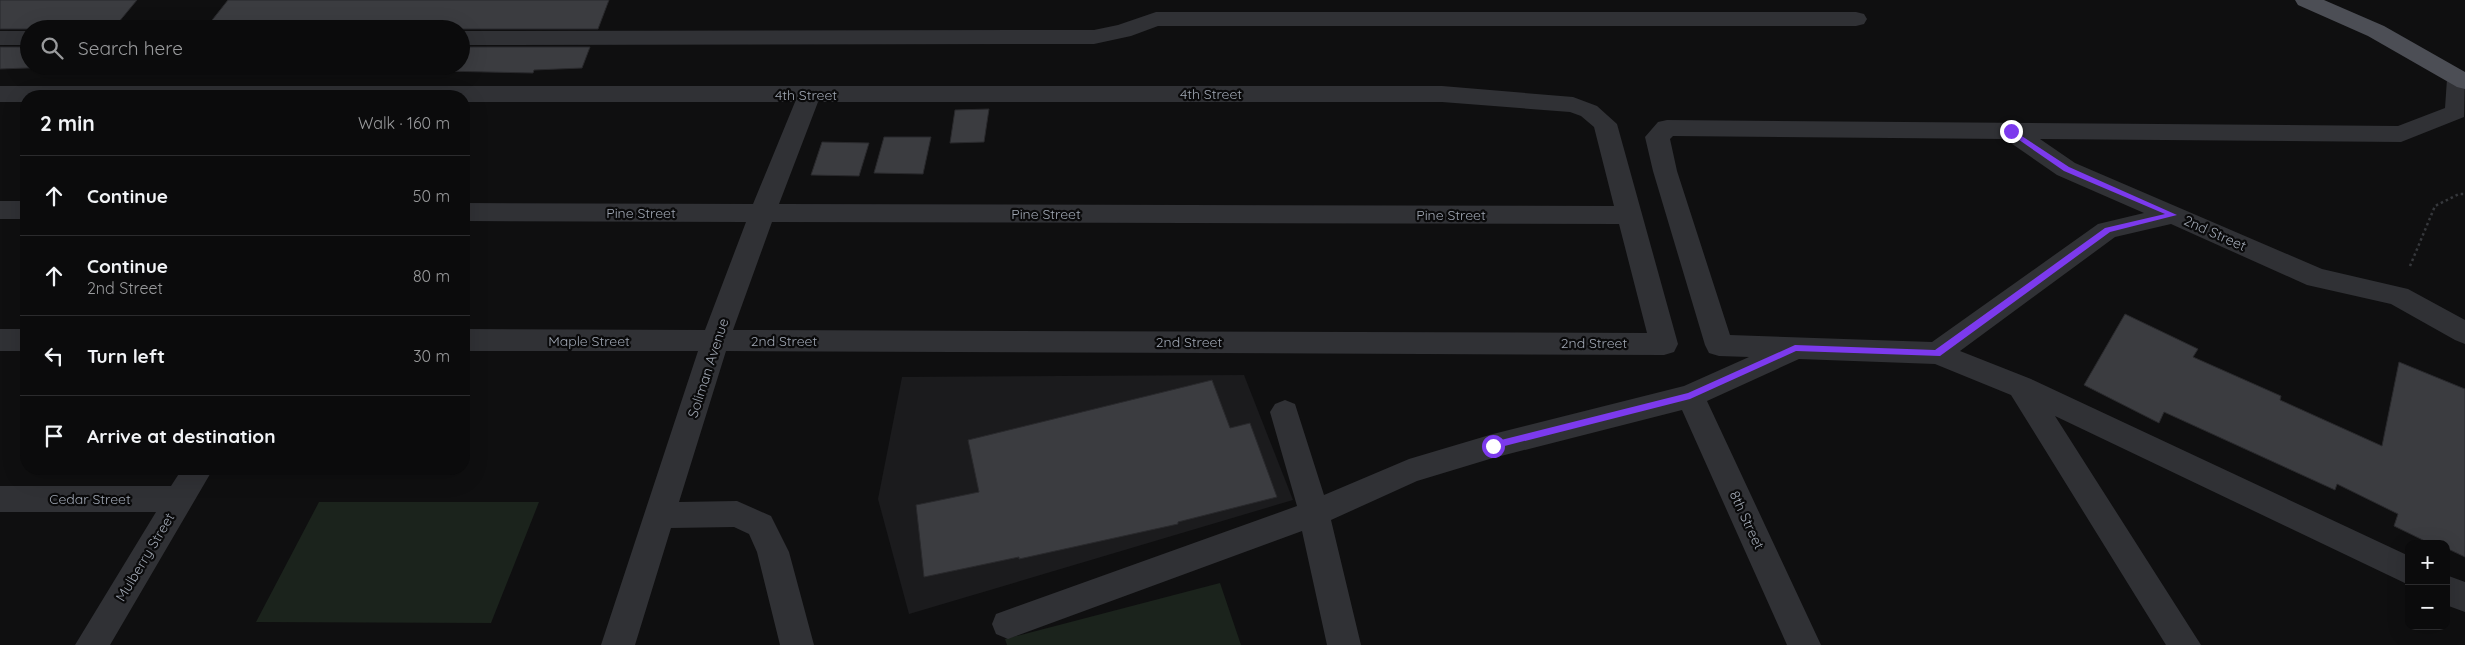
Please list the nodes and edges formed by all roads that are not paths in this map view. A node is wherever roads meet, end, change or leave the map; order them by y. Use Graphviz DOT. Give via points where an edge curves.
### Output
graph roads {
  1 [pos="2306,0"];
  2 [pos="1856,19"];
  3 [pos="0,38"];
  4 [pos="20,38"];
  5 [pos="470,38"];
  6 [pos="2462,81"];
  7 [pos="0,94"];
  8 [pos="20,94"];
  9 [pos="470,95"];
  10 [pos="809,95"];
  11 [pos="2011,131"];
  12 [pos="0,210"];
  13 [pos="20,210"];
  14 [pos="470,212"];
  15 [pos="762,214"];
  16 [pos="1628,215"];
  17 [pos="2173,215"];
  18 [pos="2465,334"];
  19 [pos="0,340"];
  20 [pos="20,340"];
  21 [pos="470,340"];
  22 [pos="715,341"];
  23 [pos="1795,348"];
  24 [pos="1937,354"];
  25 [pos="2020,388"];
  26 [pos="1690,396"];
  27 [pos="1285,412"];
  28 [pos="194,475"];
  29 [pos="0,499"];
  30 [pos="180,499"];
  31 [pos="1314,513"];
  32 [pos="661,516"];
  33 [pos="2405,569"];
  34 [pos="2450,591"];
  35 [pos="2465,598"];
  36 [pos="1008,624"];
  37 [pos="92,645"];
  38 [pos="618,645"];
  39 [pos="797,645"];
  40 [pos="1344,645"];
  41 [pos="1804,645"];
  42 [pos="2184,645"];
  1 -- 6 [label="main road" via="2376,31"];
  2 -- 5 [label="street" via="1156,19 1094,37"];
  3 -- 4 [label="street"];
  6 -- 11 [label="street" via="2456,112 2401,134"];
  7 -- 8 [label="street, 4th Street"];
  9 -- 10 [label="street, 4th Street"];
  10 -- 15 [label="street, Soliman Avenue"];
  10 -- 16 [label="street, 4th Street" via="1442,94 1573,105 1589,110 1605,124"];
  11 -- 17 [label="street" via="2066,169"];
  11 -- 23 [label="street" via="1667,128 1657,137 1719,345"];
  12 -- 13 [label="street"];
  14 -- 15 [label="street, Pine Street"];
  15 -- 16 [label="street, Pine Street"];
  15 -- 22 [label="street, Soliman Avenue"];
  16 -- 22 [label="street, 2nd Street" via="1664,344"];
  17 -- 18 [label="street, 2nd Street" via="2316,278 2398,296"];
  17 -- 24 [label="street, 2nd Street" via="2107,230"];
  19 -- 20 [label="street"];
  21 -- 22 [label="street, Maple Street"];
  22 -- 32 [label="street, Soliman Avenue"];
  23 -- 24 [label="street"];
  23 -- 26 [label="street"];
  24 -- 25 [label="street"];
  25 -- 33 [label="street"];
  25 -- 42 [label="street"];
  26 -- 31 [label="street" via="1409,471"];
  26 -- 41 [label="street, 8th Street"];
  27 -- 31 [label="street"];
  28 -- 30 [label="street, Mulberry Street"];
  29 -- 30 [label="street, Cedar Street"];
  30 -- 37 [label="street, Mulberry Street"];
  31 -- 36 [label="street"];
  31 -- 40 [label="street"];
  32 -- 38 [label="street, Soliman Avenue"];
  32 -- 39 [label="street" via="737,514 760,525 773,552"];
  34 -- 35 [label="street"];
}
